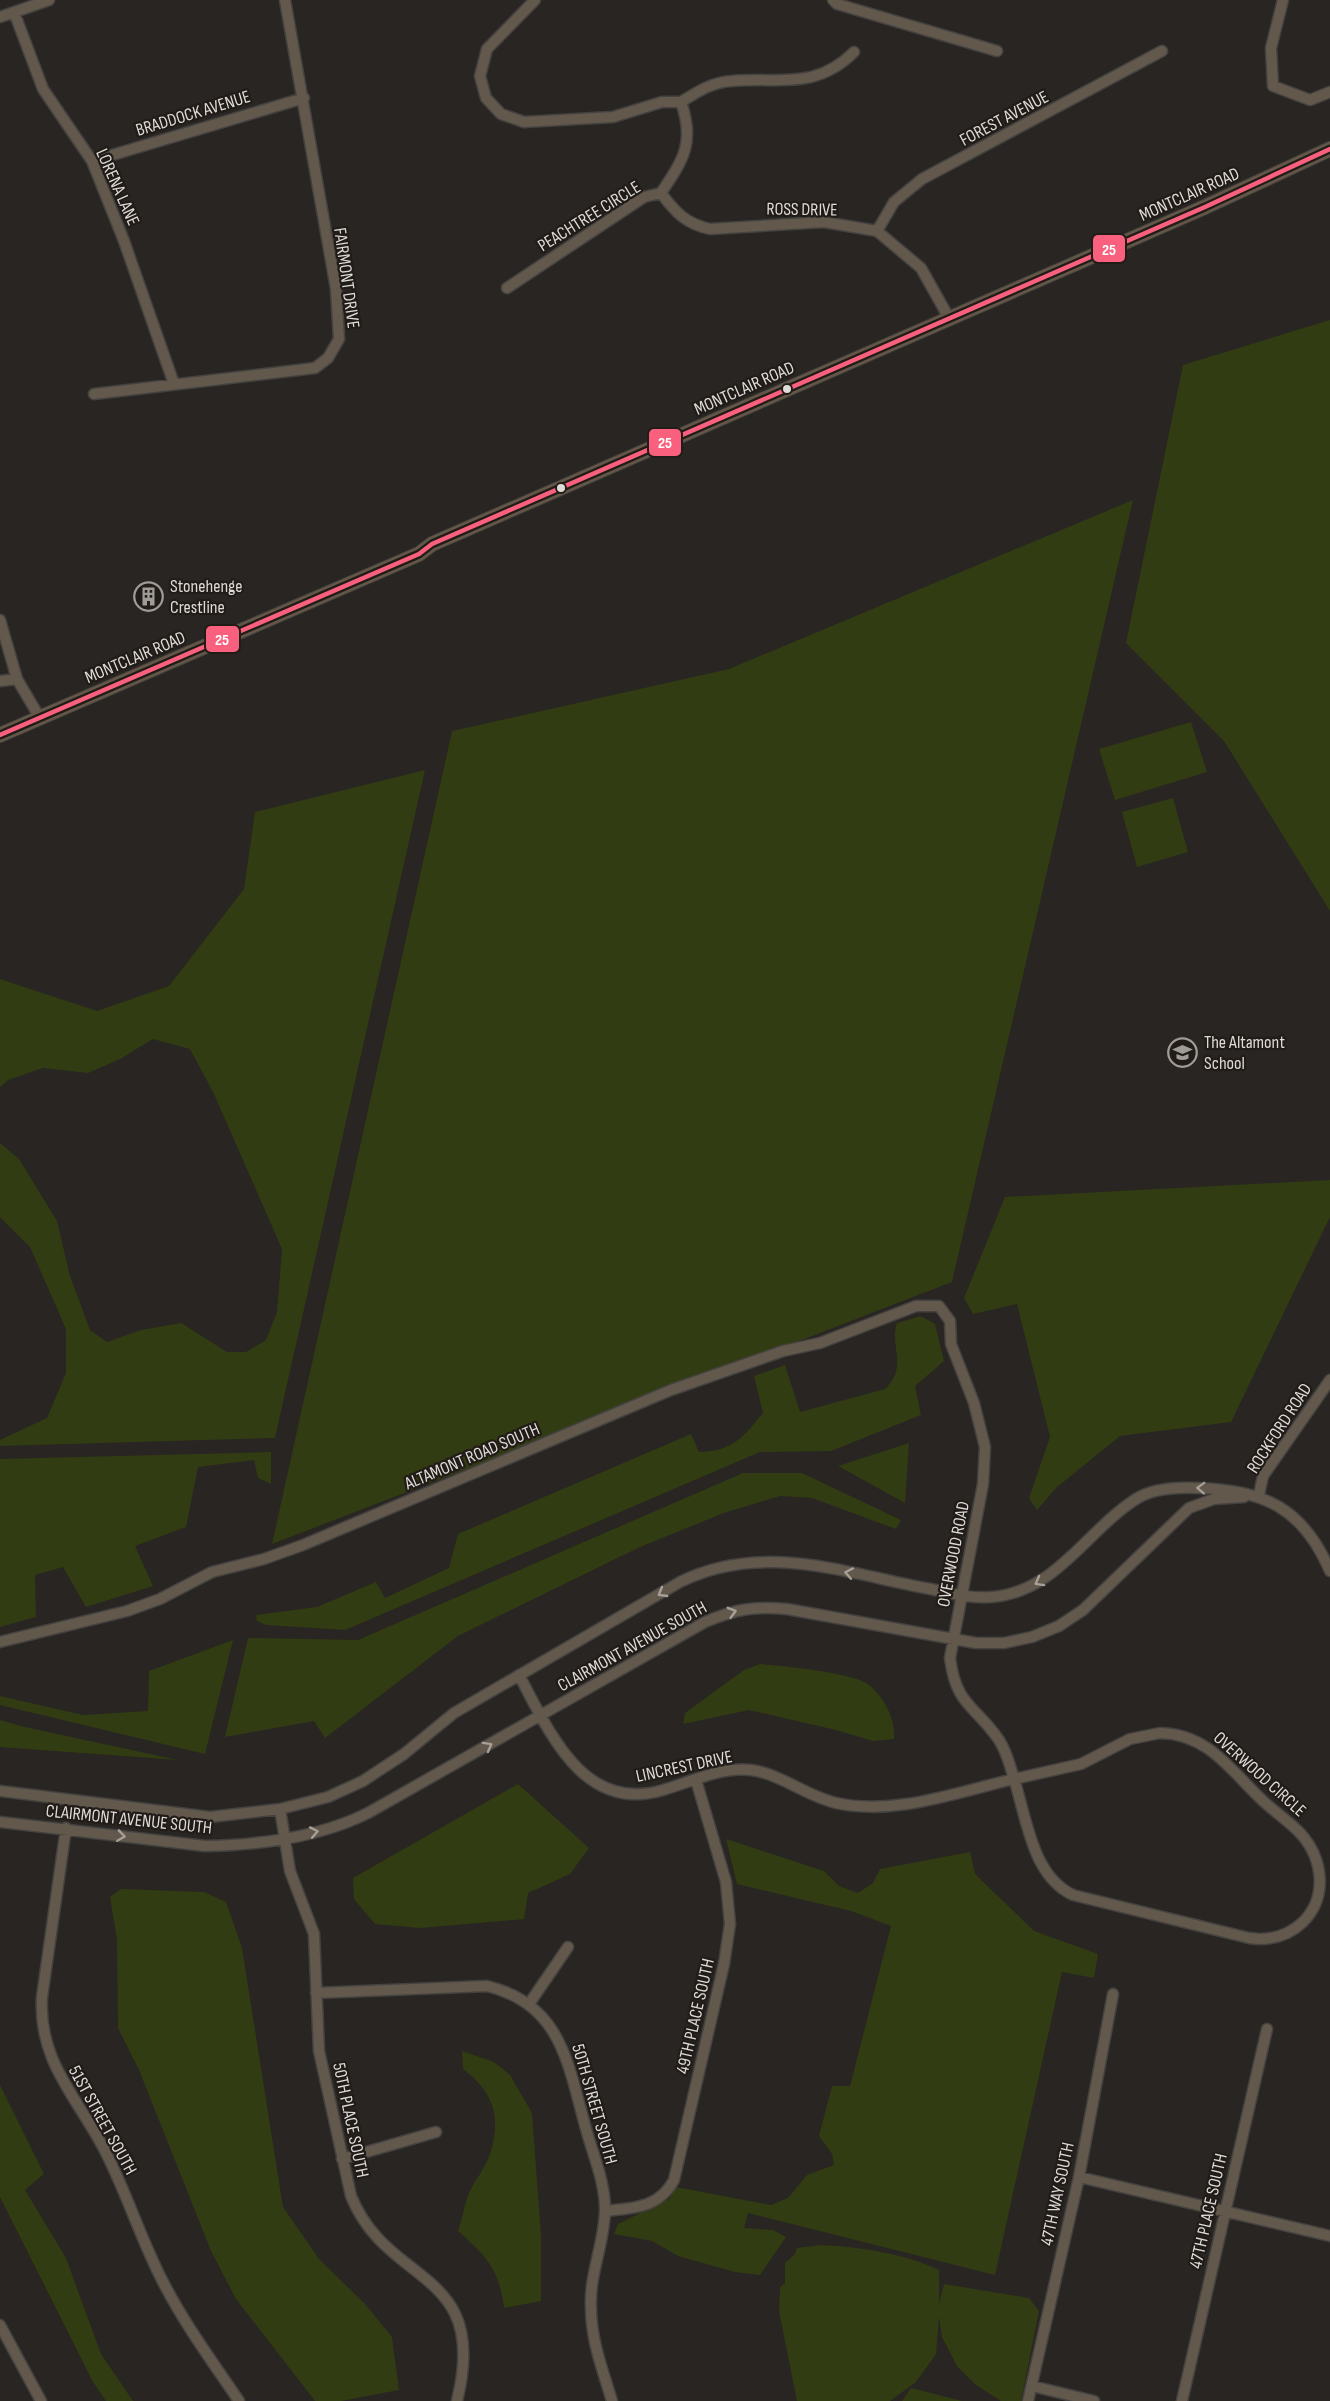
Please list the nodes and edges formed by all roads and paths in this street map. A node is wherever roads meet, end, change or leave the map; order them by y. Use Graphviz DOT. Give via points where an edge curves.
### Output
graph roads {
  1 [pos="49,0"];
  2 [pos="285,0"];
  3 [pos="535,0"];
  4 [pos="1283,0"];
  5 [pos="835,2"];
  6 [pos="14,12"];
  7 [pos="0,17"];
  8 [pos="997,51"];
  9 [pos="1162,51"];
  10 [pos="854,52"];
  11 [pos="1330,92"];
  12 [pos="303,98"];
  13 [pos="681,102"];
  14 [pos="1330,149"];
  15 [pos="92,161"];
  16 [pos="661,193"];
  17 [pos="878,231"];
  18 [pos="507,288"];
  19 [pos="949,318"];
  20 [pos="174,384"];
  21 [pos="94,394"];
  22 [pos="0,620"];
  23 [pos="17,679"];
  24 [pos="0,681"];
  25 [pos="40,718"];
  26 [pos="0,735"];
  27 [pos="950,1321"];
  28 [pos="1330,1380"];
  29 [pos="1259,1495"];
  30 [pos="1330,1571"];
  31 [pos="960,1595"];
  32 [pos="952,1640"];
  33 [pos="0,1642"];
  34 [pos="519,1675"];
  35 [pos="541,1716"];
  36 [pos="1014,1779"];
  37 [pos="696,1780"];
  38 [pos="0,1791"];
  39 [pos="280,1809"];
  40 [pos="0,1822"];
  41 [pos="66,1828"];
  42 [pos="284,1838"];
  43 [pos="568,1947"];
  44 [pos="315,1993"];
  45 [pos="1113,1994"];
  46 [pos="529,2004"];
  47 [pos="1267,2029"];
  48 [pos="436,2132"];
  49 [pos="342,2159"];
  50 [pos="1078,2176"];
  51 [pos="605,2211"];
  52 [pos="1225,2211"];
  53 [pos="1330,2236"];
  54 [pos="0,2325"];
  55 [pos="1032,2386"];
  56 [pos="41,2401"];
  57 [pos="239,2401"];
  58 [pos="457,2401"];
  59 [pos="612,2401"];
  60 [pos="1028,2401"];
  61 [pos="1094,2401"];
  62 [pos="1182,2401"];
  1 -- 6 [label="street"];
  2 -- 12 [label="street, FAIRMONT DRIVE"];
  3 -- 13 [label="street" via="487,49 480,76 486,98 501,114 524,122 613,117 662,102"];
  4 -- 11 [label="street" via="1271,48 1274,86 1310,100"];
  5 -- 8 [label="street"];
  6 -- 7 [label="street"];
  6 -- 15 [label="street, LORENA LANE" via="43,89"];
  9 -- 17 [label="street, FOREST AVENUE" via="922,179 894,202"];
  10 -- 13 [label="street" via="842,65 805,80 730,81 705,87"];
  12 -- 15 [label="street, BRADDOCK AVENUE"];
  12 -- 20 [label="street, FAIRMONT DRIVE" via="336,289 339,339 328,358 315,368"];
  13 -- 16 [label="street, PEACHTREE CIRCLE" via="689,138 682,162"];
  14 -- 19 [label="main road, MONTCLAIR ROAD"];
  15 -- 20 [label="street, LORENA LANE"];
  16 -- 17 [label="street, ROSS DRIVE" via="677,215 694,226 710,229 824,222"];
  16 -- 18 [label="street, PEACHTREE CIRCLE" via="644,197"];
  17 -- 19 [label="street" via="921,268"];
  19 -- 25 [label="main road, MONTCLAIR ROAD"];
  20 -- 21 [label="street, FAIRMONT DRIVE"];
  22 -- 23 [label="street"];
  23 -- 24 [label="street"];
  23 -- 25 [label="street"];
  25 -- 26 [label="main road, MONTCLAIR ROAD"];
  27 -- 31 [label="street, OVERWOOD ROAD" via="951,1344 974,1403 985,1447 983,1484"];
  27 -- 33 [label="street, ALTAMONT ROAD SOUTH" via="939,1306 916,1306 820,1343 783,1351 671,1390 280,1553 212,1572 142,1606"];
  28 -- 29 [label="street, ROCKFORD ROAD" via="1263,1476"];
  29 -- 30 [label="street, CLAIRMONT AVENUE SOUTH" via="1306,1529"];
  29 -- 31 [label="street, CLAIRMONT AVENUE SOUTH, one-way" via="1170,1488 1137,1498 1037,1584 994,1597"];
  29 -- 32 [label="street, CLAIRMONT AVENUE SOUTH" via="1214,1499 1189,1508 1083,1610 1052,1629 1004,1643"];
  31 -- 32 [label="street, OVERWOOD ROAD"];
  31 -- 34 [label="street, CLAIRMONT AVENUE SOUTH, one-way" via="791,1562 736,1562 680,1582"];
  35 -- 32 [label="street, CLAIRMONT AVENUE SOUTH, one-way" via="705,1622 733,1610 787,1609"];
  32 -- 36 [label="street, OVERWOOD ROAD" via="953,1682 964,1701 1002,1744"];
  34 -- 35 [label="street, LINCREST DRIVE"];
  34 -- 39 [label="street, CLAIRMONT AVENUE SOUTH" via="454,1713 363,1781 328,1797"];
  35 -- 37 [label="street, LINCREST DRIVE" via="573,1766 602,1786 644,1794"];
  42 -- 35 [label="street, CLAIRMONT AVENUE SOUTH, one-way" via="356,1819"];
  36 -- 36 [label="street, OVERWOOD CIRCLE" via="1095,1759 1140,1736 1160,1733 1190,1737 1215,1752 1307,1842 1321,1880 1315,1906 1291,1931 1275,1938 1257,1939 1073,1895 1054,1882 1041,1865"];
  36 -- 37 [label="street, LINCREST DRIVE" via="877,1807 823,1799 753,1770 726,1771"];
  37 -- 51 [label="street, 49TH PLACE SOUTH" via="726,1882 730,1924 724,1964 674,2180 652,2203"];
  38 -- 39 [label="street, CLAIRMONT AVENUE SOUTH" via="210,1817"];
  39 -- 42 [label="street, 50TH PLACE SOUTH"];
  40 -- 41 [label="street, CLAIRMONT AVENUE SOUTH"];
  41 -- 42 [label="street, CLAIRMONT AVENUE SOUTH, one-way" via="205,1846"];
  41 -- 57 [label="street, 51ST STREET SOUTH" via="42,1997 41,2022 46,2046 56,2071 104,2150 170,2295"];
  42 -- 44 [label="street, 50TH PLACE SOUTH" via="293,1882 314,1934"];
  43 -- 46 [label="street"];
  44 -- 46 [label="street, 50TH STREET SOUTH" via="475,1985 509,1993"];
  44 -- 49 [label="street, 50TH PLACE SOUTH" via="319,2051"];
  45 -- 50 [label="street, 47TH WAY SOUTH"];
  46 -- 51 [label="street, 50TH STREET SOUTH" via="554,2031 565,2053 601,2182"];
  47 -- 52 [label="street, 47TH PLACE SOUTH"];
  48 -- 49 [label="street"];
  49 -- 58 [label="street, 50TH PLACE SOUTH" via="351,2196 368,2227 429,2280 453,2311 462,2334 464,2359"];
  50 -- 52 [label="street"];
  50 -- 55 [label="street, 47TH WAY SOUTH"];
  51 -- 59 [label="street, 50TH STREET SOUTH" via="592,2280 591,2309 594,2338"];
  52 -- 53 [label="street"];
  52 -- 62 [label="street, 47TH PLACE SOUTH"];
  54 -- 56 [label="street"];
  55 -- 60 [label="street, 47TH WAY SOUTH"];
  55 -- 61 [label="street"];
}
